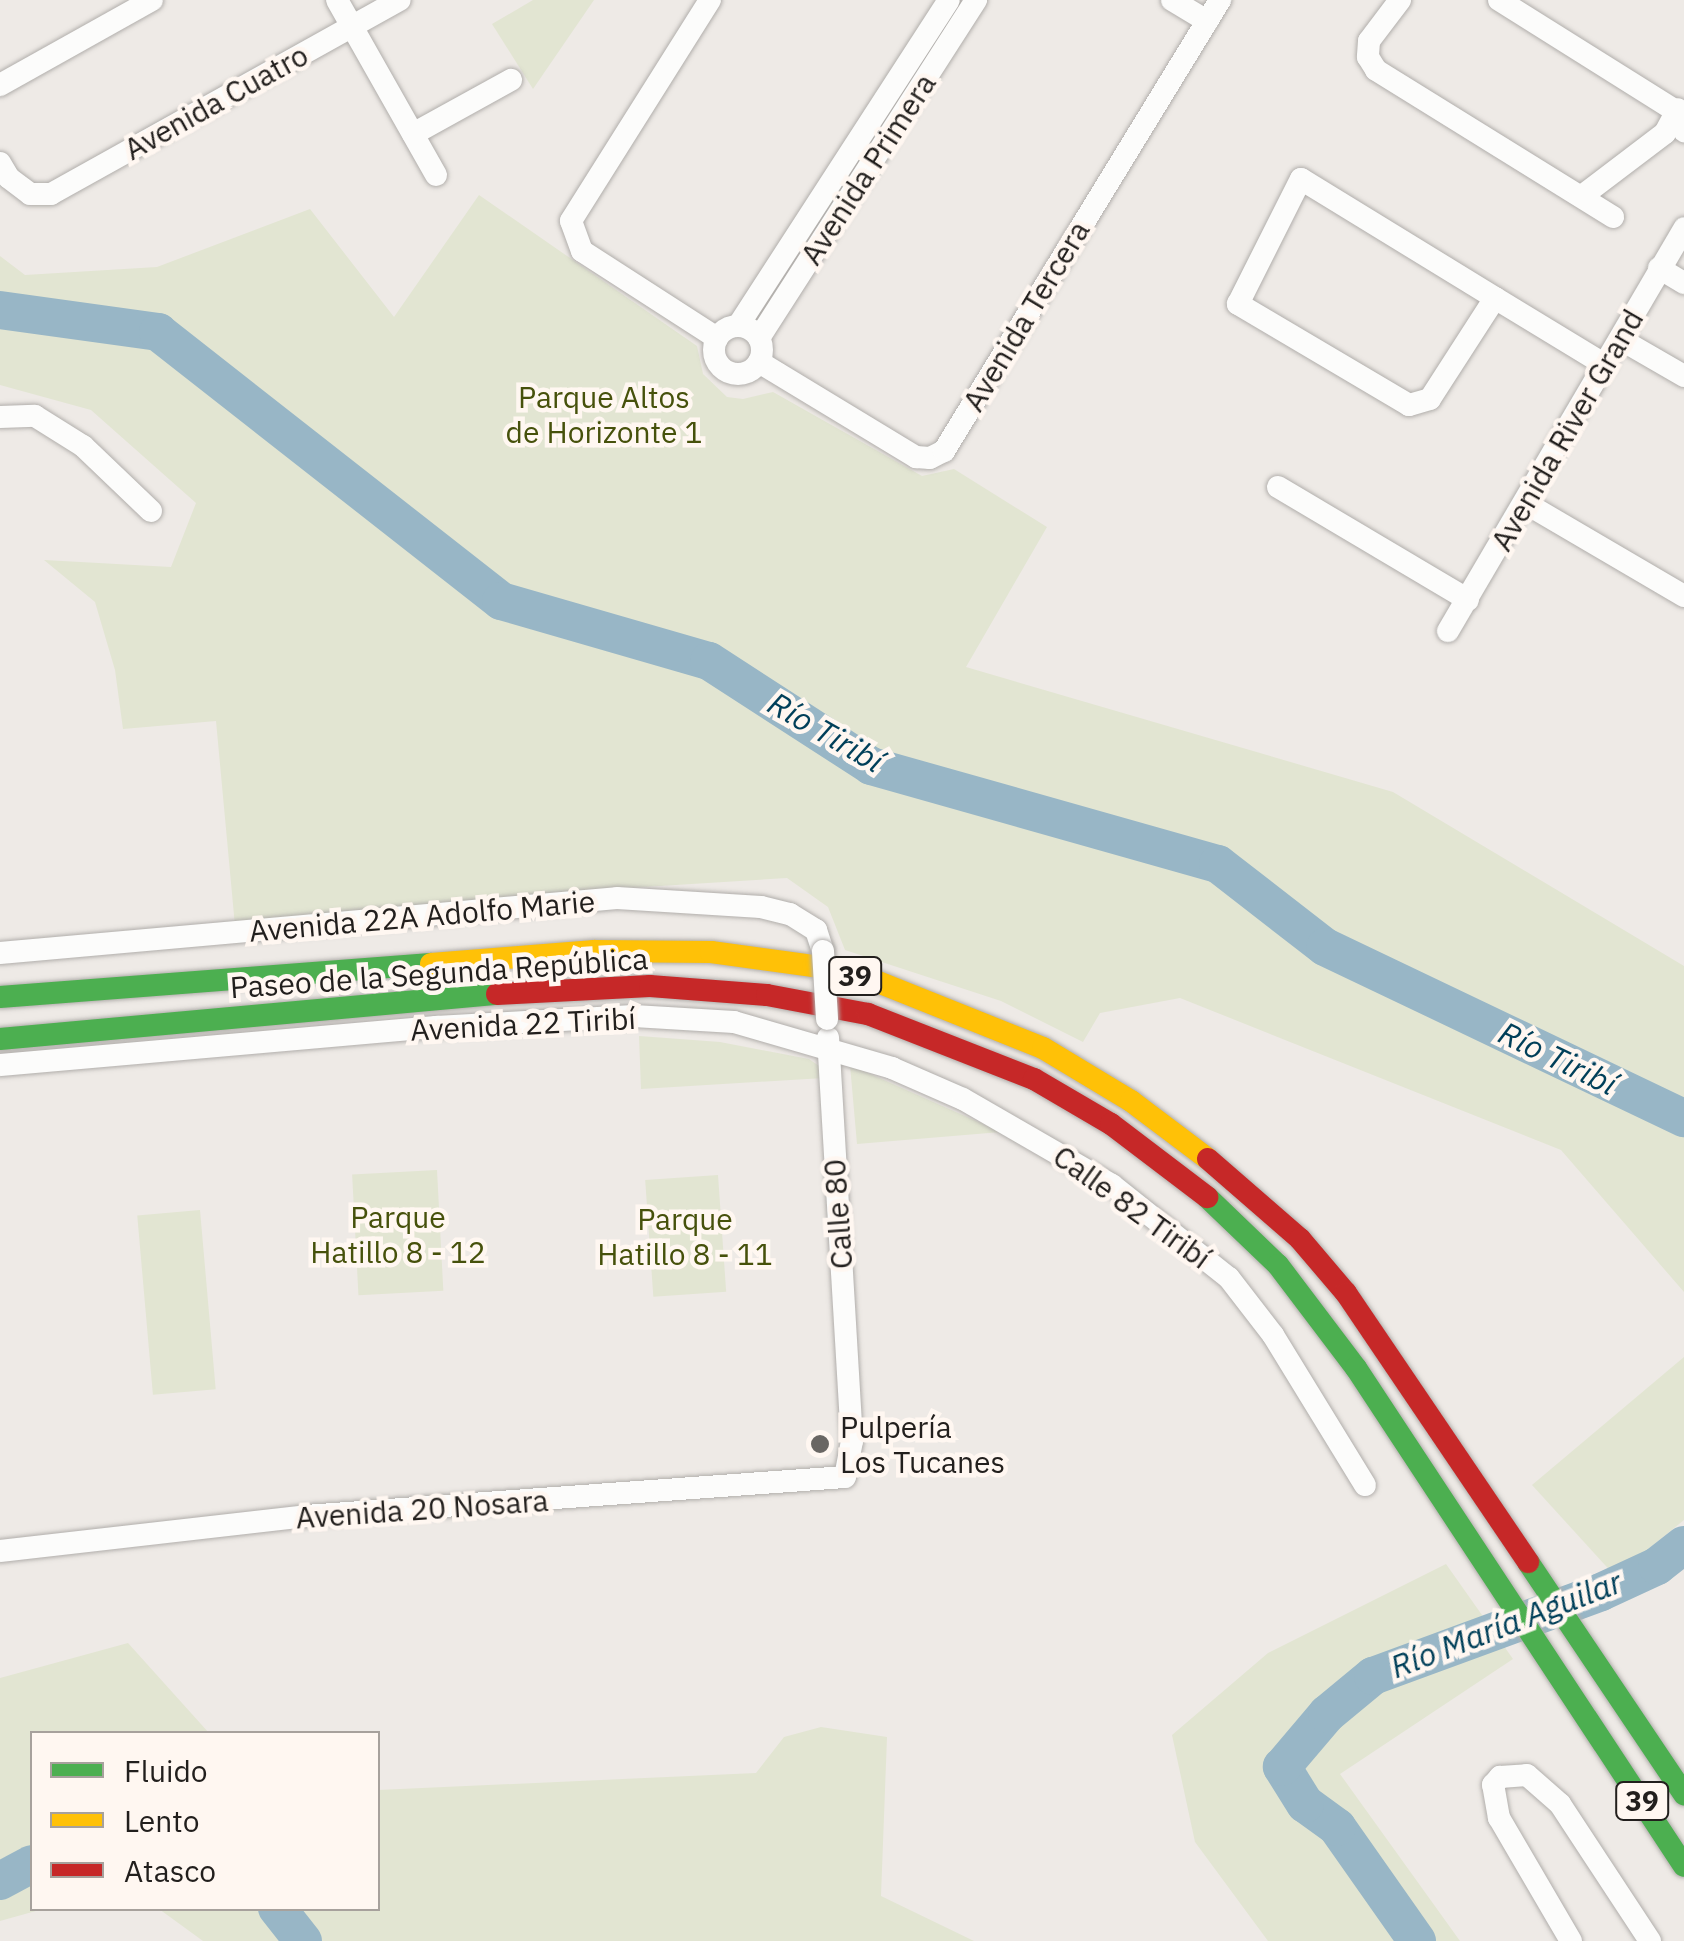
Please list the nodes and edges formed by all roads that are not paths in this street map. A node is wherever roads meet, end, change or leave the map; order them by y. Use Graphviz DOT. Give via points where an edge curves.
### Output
graph roads {
  1 [pos="152,0"];
  2 [pos="337,0"];
  3 [pos="400,0"];
  4 [pos="710,0"];
  5 [pos="949,0"];
  6 [pos="976,0"];
  7 [pos="1172,0"];
  8 [pos="1220,0"];
  9 [pos="1400,0"];
  10 [pos="1499,0"];
  11 [pos="1207,21"];
  12 [pos="352,27"];
  13 [pos="511,80"];
  14 [pos="0,85"];
  15 [pos="1682,112"];
  16 [pos="413,134"];
  17 [pos="0,162"];
  18 [pos="436,175"];
  19 [pos="1582,196"];
  20 [pos="1614,217"];
  21 [pos="1680,243"];
  22 [pos="1659,268"];
  23 [pos="1684,283"];
  24 [pos="1495,298"];
  25 [pos="1620,339"];
  26 [pos="743,341"];
  27 [pos="1605,365"];
  28 [pos="1684,376"];
  29 [pos="0,417"];
  30 [pos="1278,486"];
  31 [pos="1527,504"];
  32 [pos="150,511"];
  33 [pos="1684,596"];
  34 [pos="1468,600"];
  35 [pos="1448,631"];
  36 [pos="823,951"];
  37 [pos="0,952"];
  38 [pos="0,997"];
  39 [pos="0,1039"];
  40 [pos="828,1048"];
  41 [pos="0,1065"];
  42 [pos="1026,1133"];
  43 [pos="845,1476"];
  44 [pos="1365,1485"];
  45 [pos="3,1549"];
  46 [pos="1684,1794"];
  47 [pos="1684,1866"];
  48 [pos="1571,1941"];
  49 [pos="1650,1941"];
  1 -- 14 [label="street"];
  2 -- 12 [label="street"];
  3 -- 12 [label="street, Avenida Cuatro"];
  4 -- 26 [label="street, Avenida Tercera" via="570,221 582,250"];
  5 -- 26 [label="street, Avenida Primera"];
  6 -- 26 [label="street, Avenida Primera"];
  7 -- 11 [label="street"];
  8 -- 11 [label="street, Avenida Tercera"];
  9 -- 19 [label="street" via="1368,40 1368,57 1383,76"];
  10 -- 15 [label="street"];
  11 -- 26 [label="street, Avenida Tercera" via="944,451 916,457"];
  12 -- 16 [label="street"];
  12 -- 17 [label="street, Avenida Cuatro" via="51,194 30,194 8,178"];
  13 -- 16 [label="street"];
  15 -- 19 [label="street" via="1665,133"];
  16 -- 18 [label="street"];
  19 -- 20 [label="street"];
  21 -- 22 [label="street, Avenida River Grand"];
  22 -- 23 [label="street"];
  22 -- 25 [label="street, Avenida River Grand"];
  24 -- 24 [label="street" via="1301,179 1238,304 1409,405 1430,399"];
  24 -- 27 [label="street"];
  25 -- 27 [label="street, Avenida River Grand"];
  25 -- 28 [label="street"];
  27 -- 31 [label="street, Avenida River Grand"];
  29 -- 32 [label="street" via="35,416 83,446"];
  30 -- 34 [label="street"];
  31 -- 33 [label="street"];
  31 -- 34 [label="street, Avenida River Grand"];
  34 -- 35 [label="street, Avenida River Grand"];
  36 -- 37 [label="street, Avenida 22A Adolfo Marie" via="816,930 790,914 616,898"];
  36 -- 40 [label="street, Calle 80, bridge"];
  38 -- 46 [label="highway, Paseo de la Segunda República / 39" via="594,951 711,952 874,980 1043,1048 1131,1101 1300,1239 1346,1293"];
  39 -- 47 [label="highway, Paseo de la Segunda República / 39" via="650,986 751,993 868,1014 1074,1100 1228,1212 1278,1265 1330,1332"];
  40 -- 41 [label="street, Avenida 22 Tiribí" via="734,1022 634,1016"];
  40 -- 42 [label="street, Avenida 22 Tiribí" via="892,1068"];
  40 -- 43 [label="street, Calle 80" via="852,1441"];
  42 -- 44 [label="street, Calle 82 Tiribí" via="1112,1185 1228,1278 1273,1334"];
  43 -- 45 [label="street, Avenida 20 Nosara" via="306,1516"];
  48 -- 49 [label="street" via="1498,1818 1493,1786 1514,1772 1543,1786 1560,1804"];
}
